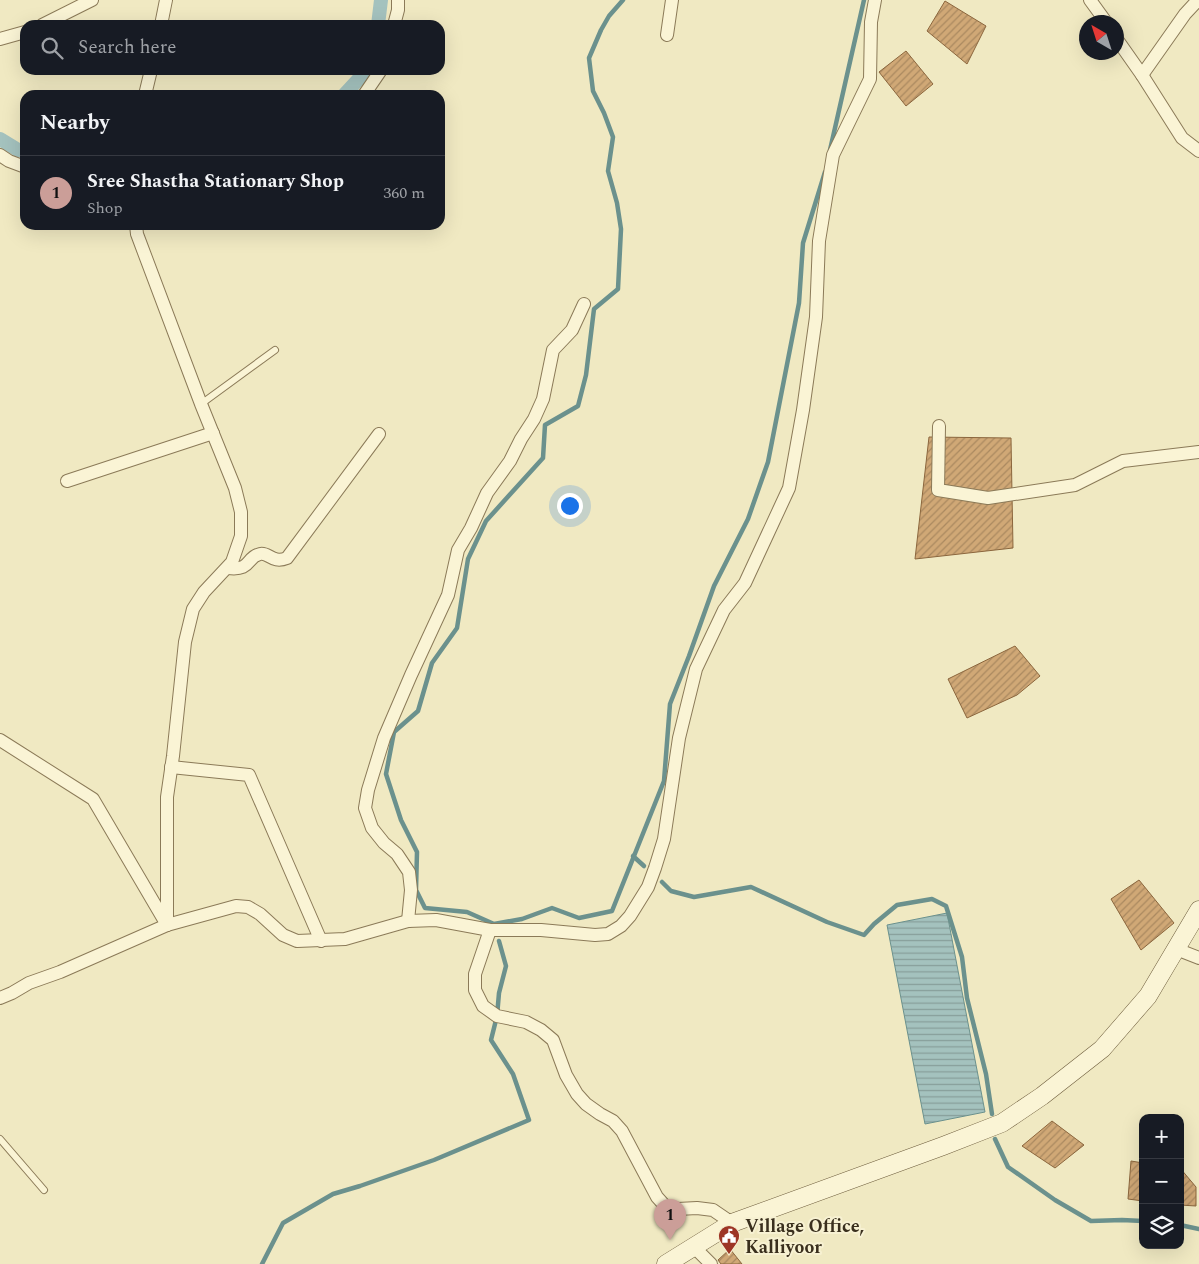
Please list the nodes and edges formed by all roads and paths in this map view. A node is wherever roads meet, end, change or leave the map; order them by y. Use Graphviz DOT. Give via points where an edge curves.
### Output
graph roads {
  1 [pos="92,0"];
  2 [pos="166,0"];
  3 [pos="398,0"];
  4 [pos="672,0"];
  5 [pos="875,0"];
  6 [pos="1090,0"];
  7 [pos="1198,0"];
  8 [pos="1101,15"];
  9 [pos="52,20"];
  10 [pos="162,20"];
  11 [pos="395,20"];
  12 [pos="20,33"];
  13 [pos="667,35"];
  14 [pos="0,39"];
  15 [pos="1124,49"];
  16 [pos="150,75"];
  17 [pos="378,75"];
  18 [pos="1142,75"];
  19 [pos="146,90"];
  20 [pos="367,90"];
  21 [pos="1199,150"];
  22 [pos="0,155"];
  23 [pos="20,165"];
  24 [pos="137,230"];
  25 [pos="584,304"];
  26 [pos="275,350"];
  27 [pos="200,404"];
  28 [pos="940,426"];
  29 [pos="213,433"];
  30 [pos="379,434"];
  31 [pos="1199,452"];
  32 [pos="67,481"];
  33 [pos="228,568"];
  34 [pos="0,740"];
  35 [pos="171,767"];
  36 [pos="1199,910"];
  37 [pos="408,921"];
  38 [pos="167,925"];
  39 [pos="490,930"];
  40 [pos="322,940"];
  41 [pos="1176,949"];
  42 [pos="1199,958"];
  43 [pos="0,998"];
  44 [pos="0,1139"];
  45 [pos="44,1190"];
  46 [pos="732,1223"];
  47 [pos="694,1247"];
  48 [pos="666,1264"];
  49 [pos="710,1264"];
  1 -- 9 [label="street"];
  2 -- 10 [label="street"];
  3 -- 11 [label="street"];
  4 -- 13 [label="street"];
  5 -- 39 [label="street" via="871,22 870,79 833,155 819,240 816,317 789,488 745,583 724,610 696,669 679,738 664,839 656,868 630,916 608,934"];
  6 -- 8 [label="street"];
  7 -- 18 [label="street"];
  12 -- 14 [label="street"];
  15 -- 18 [label="street"];
  16 -- 19 [label="street"];
  17 -- 20 [label="street"];
  18 -- 21 [label="street" via="1182,138"];
  22 -- 23 [label="street"];
  24 -- 27 [label="street"];
  25 -- 37 [label="street" via="572,330 554,350 543,399 534,419 487,493 472,528 458,550 448,595 384,738 368,790 365,808 372,828 409,872"];
  26 -- 27 [label="lane"];
  27 -- 29 [label="street"];
  28 -- 31 [label="street" via="938,490 988,498 1075,485 1123,462"];
  29 -- 32 [label="street"];
  29 -- 33 [label="street" via="242,512 241,536"];
  30 -- 33 [label="street" via="287,558 280,561 258,554 245,566"];
  33 -- 35 [label="street" via="204,592 193,609 185,642"];
  34 -- 38 [label="street" via="93,799"];
  35 -- 38 [label="street" via="167,797"];
  35 -- 40 [label="street" via="249,775"];
  36 -- 41 [label="main road"];
  37 -- 39 [label="street" via="436,920"];
  37 -- 40 [label="street" via="345,939"];
  38 -- 40 [label="street" via="236,906 248,907 297,942"];
  38 -- 43 [label="street" via="30,982"];
  39 -- 46 [label="street" via="474,974 475,990 483,1006 497,1016 526,1022 553,1040 577,1094 622,1131 657,1197 666,1207 713,1210"];
  41 -- 42 [label="street"];
  41 -- 46 [label="main road" via="1148,996 1102,1049 1002,1123"];
  44 -- 45 [label="lane"];
  46 -- 47 [label="main road"];
  47 -- 48 [label="main road"];
  47 -- 49 [label="street"];
}
